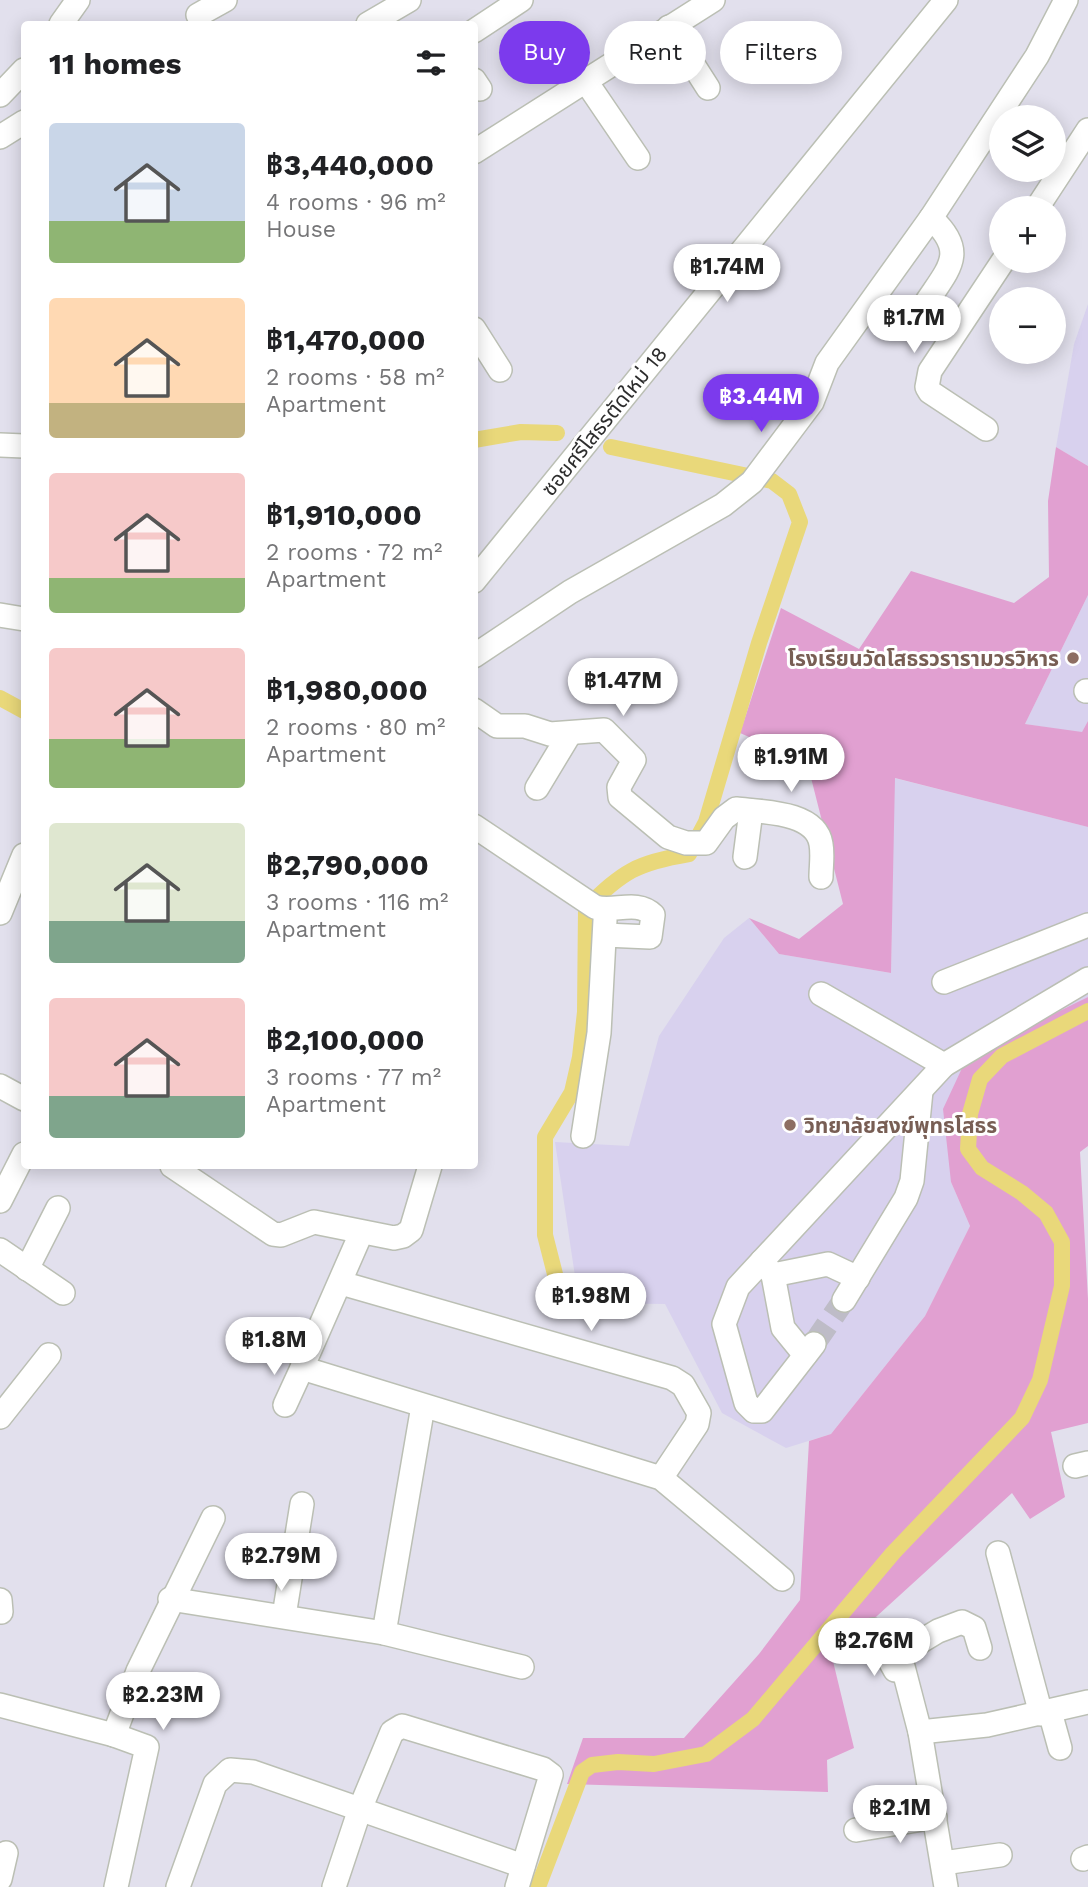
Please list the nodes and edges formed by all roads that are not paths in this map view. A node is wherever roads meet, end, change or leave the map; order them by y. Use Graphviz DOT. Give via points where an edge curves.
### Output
graph roads {
  1 [pos="78,0"];
  2 [pos="225,0"];
  3 [pos="409,0"];
  4 [pos="713,0"];
  5 [pos="946,0"];
  6 [pos="1066,0"];
  7 [pos="519,1"];
  8 [pos="198,13"];
  9 [pos="63,21"];
  10 [pos="373,21"];
  11 [pos="679,21"];
  12 [pos="478,28"];
  13 [pos="21,73"];
  14 [pos="579,84"];
  15 [pos="588,84"];
  16 [pos="705,84"];
  17 [pos="708,88"];
  18 [pos="0,95"];
  19 [pos="21,124"];
  20 [pos="1088,130"];
  21 [pos="0,137"];
  22 [pos="478,149"];
  23 [pos="638,158"];
  24 [pos="1045,196"];
  25 [pos="931,218"];
  26 [pos="995,273"];
  27 [pos="926,303"];
  28 [pos="478,335"];
  29 [pos="857,341"];
  30 [pos="500,370"];
  31 [pos="794,424"];
  32 [pos="986,429"];
  33 [pos="0,445"];
  34 [pos="21,446"];
  35 [pos="478,576"];
  36 [pos="0,615"];
  37 [pos="21,618"];
  38 [pos="478,653"];
  39 [pos="478,713"];
  40 [pos="569,735"];
  41 [pos="537,788"];
  42 [pos="751,811"];
  43 [pos="478,830"];
  44 [pos="745,857"];
  45 [pos="21,862"];
  46 [pos="821,877"];
  47 [pos="593,905"];
  48 [pos="0,913"];
  49 [pos="1088,925"];
  50 [pos="605,935"];
  51 [pos="1088,979"];
  52 [pos="944,982"];
  53 [pos="821,995"];
  54 [pos="944,1065"];
  55 [pos="0,1086"];
  56 [pos="921,1091"];
  57 [pos="21,1097"];
  58 [pos="583,1136"];
  59 [pos="21,1160"];
  60 [pos="176,1169"];
  61 [pos="429,1169"];
  62 [pos="0,1201"];
  63 [pos="58,1208"];
  64 [pos="359,1238"];
  65 [pos="0,1250"];
  66 [pos="767,1268"];
  67 [pos="27,1269"];
  68 [pos="858,1278"];
  69 [pos="341,1283"];
  70 [pos="62,1293"];
  71 [pos="844,1300"];
  72 [pos="49,1355"];
  73 [pos="302,1368"];
  74 [pos="285,1405"];
  75 [pos="423,1406"];
  76 [pos="0,1417"];
  77 [pos="661,1478"];
  78 [pos="302,1504"];
  79 [pos="212,1518"];
  80 [pos="998,1553"];
  81 [pos="782,1579"];
  82 [pos="170,1599"];
  83 [pos="0,1600"];
  84 [pos="1,1612"];
  85 [pos="284,1616"];
  86 [pos="384,1633"];
  87 [pos="981,1648"];
  88 [pos="522,1667"];
  89 [pos="1088,1702"];
  90 [pos="0,1705"];
  91 [pos="1045,1713"];
  92 [pos="920,1732"];
  93 [pos="114,1735"];
  94 [pos="1060,1748"];
  95 [pos="360,1809"];
  96 [pos="936,1817"];
  97 [pos="856,1830"];
  98 [pos="6,1853"];
  99 [pos="1000,1854"];
  100 [pos="943,1863"];
  101 [pos="520,1876"];
  102 [pos="0,1879"];
  103 [pos="116,1887"];
  104 [pos="178,1887"];
  105 [pos="334,1887"];
  106 [pos="946,1887"];
  1 -- 9 [label="street"];
  2 -- 8 [label="street"];
  3 -- 10 [label="street"];
  4 -- 11 [label="street"];
  5 -- 35 [label="street, ซอยศรีโสธรตัดใหม่ 18"];
  6 -- 25 [label="street" via="1037,56"];
  7 -- 12 [label="street"];
  13 -- 18 [label="street"];
  14 -- 22 [label="street"];
  15 -- 23 [label="street"];
  16 -- 17 [label="street"];
  19 -- 21 [label="street"];
  20 -- 24 [label="street"];
  25 -- 27 [label="street" via="948,236 953,254 951,265"];
  25 -- 31 [label="street" via="827,363 812,402"];
  26 -- 32 [label="street" via="927,381 930,392"];
  28 -- 30 [label="street"];
  29 -- 31 [label="street" via="836,367 815,413"];
  31 -- 38 [label="street" via="758,475 723,505 529,617"];
  33 -- 34 [label="street"];
  36 -- 37 [label="street"];
  39 -- 40 [label="street" via="497,726"];
  40 -- 41 [label="street"];
  40 -- 42 [label="street" via="604,730 631,754 634,765 619,787 621,797 668,837 692,843 710,841 729,812"];
  42 -- 44 [label="street"];
  42 -- 46 [label="street" via="786,815 814,830 821,845"];
  43 -- 47 [label="street"];
  45 -- 48 [label="street"];
  47 -- 50 [label="street"];
  47 -- 50 [label="street" via="640,908 653,915 650,937"];
  49 -- 52 [label="street"];
  50 -- 58 [label="street" via="599,1033"];
  51 -- 54 [label="street"];
  53 -- 54 [label="street"];
  54 -- 56 [label="street"];
  55 -- 57 [label="street"];
  56 -- 66 [label="street"];
  56 -- 68 [label="street" via="912,1181"];
  59 -- 62 [label="street"];
  60 -- 61 [label="street" via="273,1234 314,1222 394,1238 411,1230"];
  63 -- 67 [label="street"];
  64 -- 69 [label="street"];
  65 -- 67 [label="street"];
  66 -- 66 [label="street" via="783,1328 809,1349 762,1411 754,1411 746,1403 724,1324 738,1287"];
  66 -- 68 [label="street" via="828,1264"];
  67 -- 70 [label="street"];
  68 -- 71 [label="street"];
  69 -- 73 [label="street"];
  69 -- 77 [label="street" via="672,1378 682,1385 699,1413 697,1424"];
  72 -- 76 [label="street"];
  73 -- 74 [label="street"];
  73 -- 75 [label="street"];
  75 -- 77 [label="street"];
  75 -- 86 [label="street"];
  77 -- 81 [label="street"];
  78 -- 85 [label="street"];
  79 -- 82 [label="street"];
  80 -- 91 [label="street"];
  82 -- 85 [label="street"];
  82 -- 93 [label="street"];
  83 -- 84 [label="street"];
  85 -- 86 [label="street"];
  86 -- 88 [label="street"];
  87 -- 92 [label="street" via="974,1628 962,1622 893,1648"];
  89 -- 91 [label="street"];
  90 -- 93 [label="street"];
  91 -- 92 [label="street"];
  91 -- 94 [label="street"];
  92 -- 96 [label="street"];
  93 -- 103 [label="street" via="144,1744 148,1751"];
  95 -- 101 [label="street"];
  95 -- 101 [label="street" via="392,1732 402,1726 543,1769 551,1775 551,1783"];
  95 -- 104 [label="street" via="253,1772 230,1770 215,1784"];
  95 -- 105 [label="street"];
  96 -- 97 [label="street"];
  96 -- 100 [label="street"];
  98 -- 102 [label="street"];
  99 -- 100 [label="street"];
  100 -- 106 [label="street"];
}
